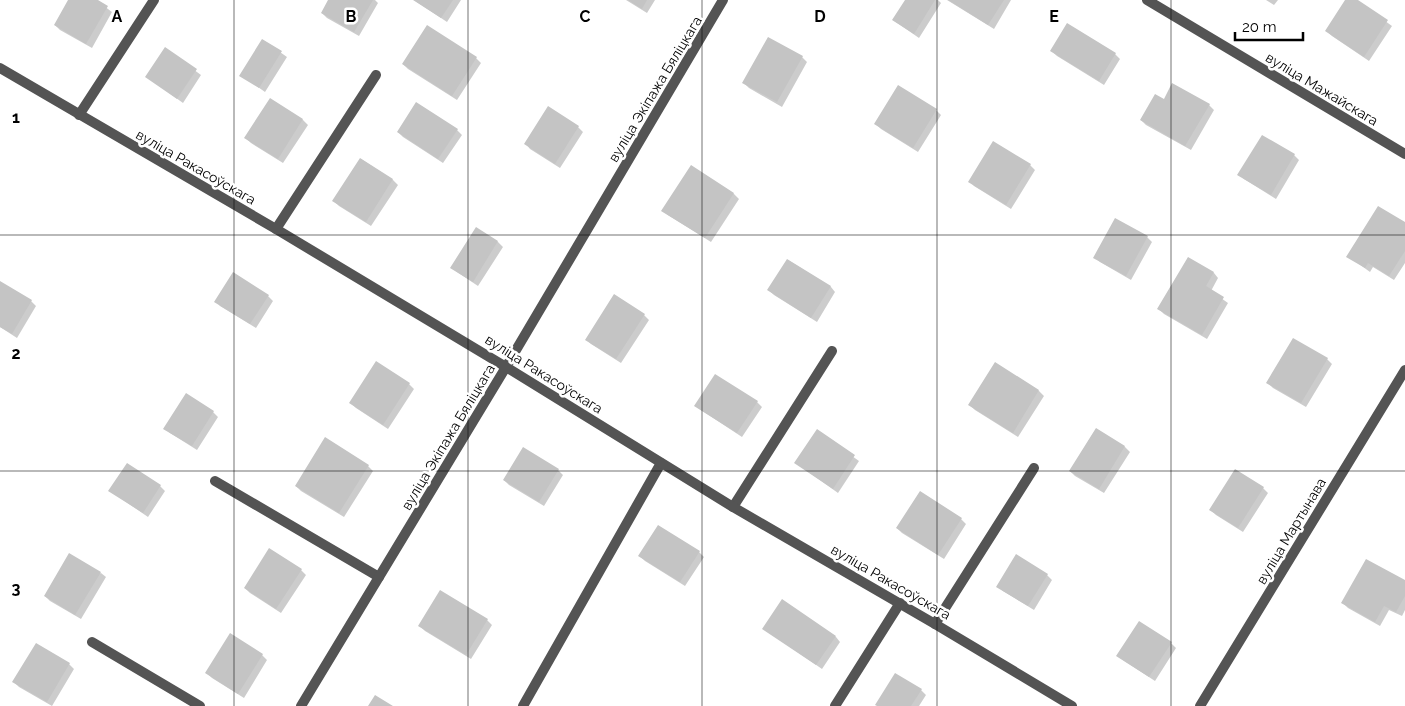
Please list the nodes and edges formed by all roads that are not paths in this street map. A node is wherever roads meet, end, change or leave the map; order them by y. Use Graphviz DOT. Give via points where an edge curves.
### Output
graph roads {
  1 [pos="154,0"];
  2 [pos="723,0"];
  3 [pos="1147,0"];
  4 [pos="0,68"];
  5 [pos="376,75"];
  6 [pos="79,115"];
  7 [pos="1405,154"];
  8 [pos="276,229"];
  9 [pos="832,351"];
  10 [pos="506,367"];
  11 [pos="1405,370"];
  12 [pos="661,462"];
  13 [pos="1034,468"];
  14 [pos="215,481"];
  15 [pos="733,507"];
  16 [pos="379,577"];
  17 [pos="900,603"];
  18 [pos="935,624"];
  19 [pos="92,642"];
  20 [pos="200,706"];
  21 [pos="301,706"];
  22 [pos="522,706"];
  23 [pos="835,706"];
  24 [pos="1072,706"];
  25 [pos="1200,706"];
  1 -- 6 [label="street"];
  2 -- 10 [label="street, вуліца Экіпажа Бяліцкага"];
  3 -- 7 [label="street, вуліца Мажайскага"];
  4 -- 6 [label="street, вуліца Ракасоўскага"];
  5 -- 8 [label="street"];
  6 -- 8 [label="street, вуліца Ракасоўскага"];
  8 -- 10 [label="street, вуліца Ракасоўскага"];
  9 -- 15 [label="street"];
  10 -- 12 [label="street, вуліца Ракасоўскага"];
  10 -- 16 [label="street, вуліца Экіпажа Бяліцкага"];
  11 -- 25 [label="street, вуліца Мартынава"];
  12 -- 15 [label="street, вуліца Ракасоўскага"];
  12 -- 22 [label="street"];
  13 -- 18 [label="street"];
  14 -- 16 [label="street"];
  15 -- 17 [label="street, вуліца Ракасоўскага"];
  16 -- 21 [label="street, вуліца Экіпажа Бяліцкага"];
  17 -- 18 [label="street, вуліца Ракасоўскага"];
  17 -- 23 [label="street"];
  18 -- 24 [label="street, вуліца Ракасоўскага"];
  19 -- 20 [label="street"];
}
